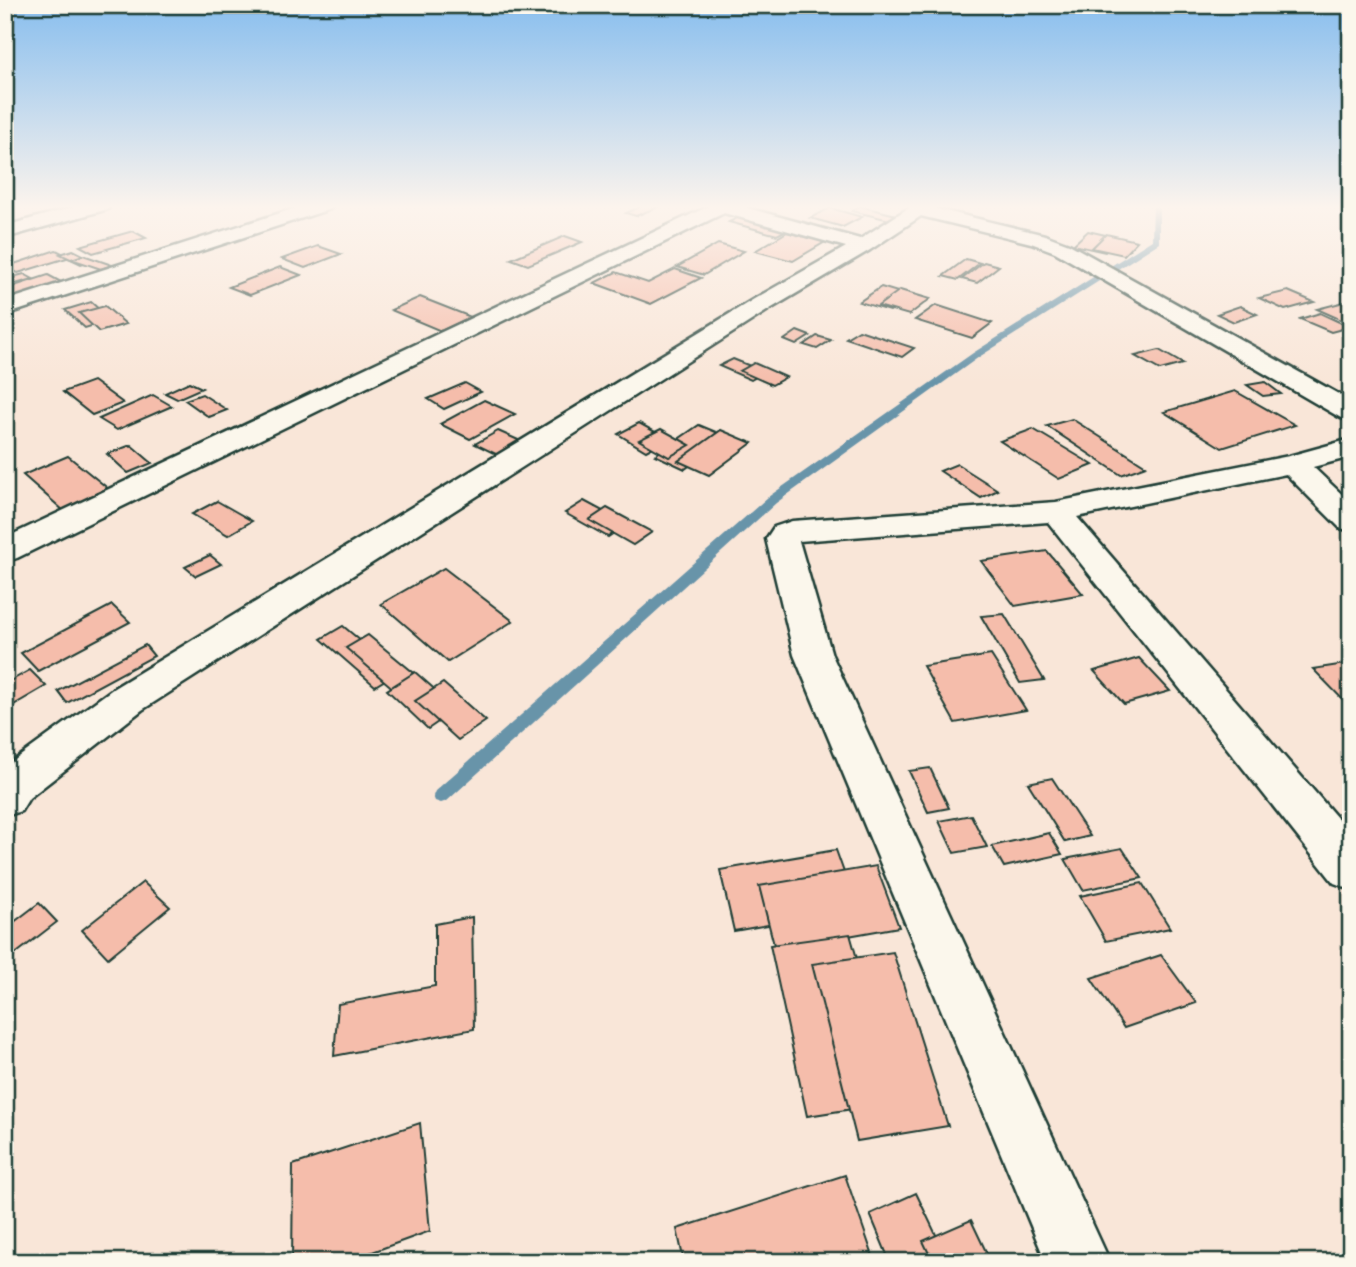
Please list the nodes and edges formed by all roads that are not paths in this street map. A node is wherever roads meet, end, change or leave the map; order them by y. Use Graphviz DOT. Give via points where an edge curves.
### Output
graph roads {
  1 [pos="141,264"];
  2 [pos="600,264"];
  3 [pos="831,264"];
  4 [pos="1090,264"];
  5 [pos="5,308"];
  6 [pos="1351,412"];
  7 [pos="1351,448"];
  8 [pos="1292,464"];
  9 [pos="1056,512"];
  10 [pos="1351,521"];
  11 [pos="5,551"];
  12 [pos="5,798"];
  13 [pos="1351,867"];
  14 [pos="1078,1262"];
  1 -- 5 [label="street"];
  2 -- 11 [label="street"];
  3 -- 12 [label="street" via="128,699 14,785"];
  4 -- 6 [label="street"];
  7 -- 8 [label="street"];
  8 -- 9 [label="street"];
  8 -- 10 [label="street"];
  9 -- 13 [label="street"];
  9 -- 14 [label="street" via="792,531 782,540 813,655"];
}
